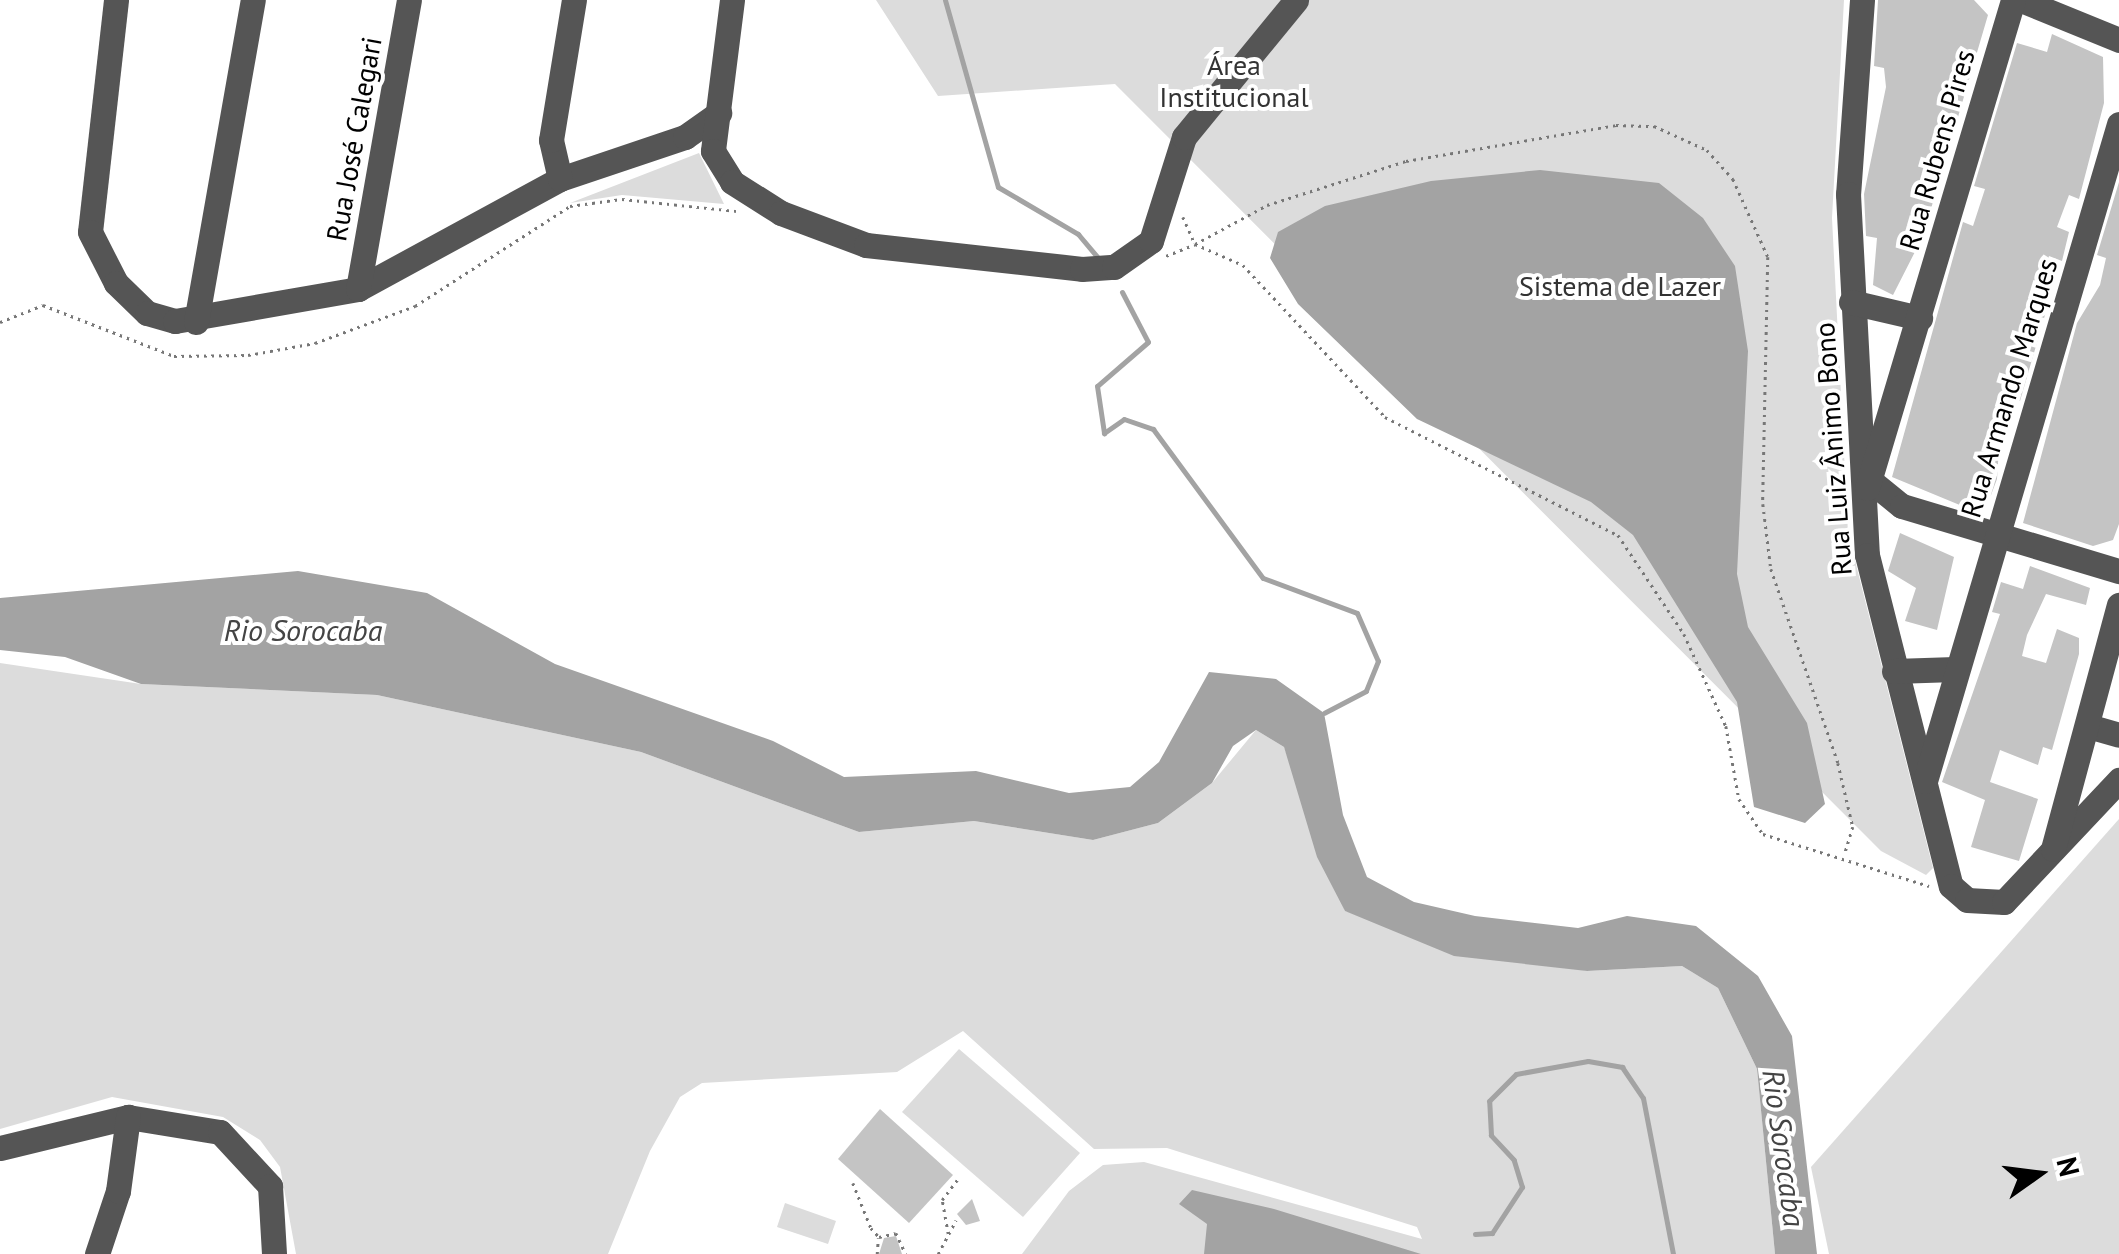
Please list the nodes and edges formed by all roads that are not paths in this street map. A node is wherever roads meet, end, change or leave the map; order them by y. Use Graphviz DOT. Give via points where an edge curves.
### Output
graph roads {
  1 [pos="116,0"];
  2 [pos="252,0"];
  3 [pos="409,0"];
  4 [pos="574,0"];
  5 [pos="732,0"];
  6 [pos="1296,0"];
  7 [pos="1862,0"];
  8 [pos="2013,0"];
  9 [pos="2021,0"];
  10 [pos="2117,37"];
  11 [pos="719,113"];
  12 [pos="2119,124"];
  13 [pos="560,179"];
  14 [pos="358,289"];
  15 [pos="1852,302"];
  16 [pos="1920,318"];
  17 [pos="196,322"];
  18 [pos="1891,413"];
  19 [pos="1859,433"];
  20 [pos="1867,488"];
  21 [pos="1902,506"];
  22 [pos="1864,520"];
  23 [pos="1996,534"];
  24 [pos="2119,571"];
  25 [pos="2119,605"];
  26 [pos="1955,669"];
  27 [pos="1894,672"];
  28 [pos="1943,710"];
  29 [pos="2088,726"];
  30 [pos="2119,735"];
  31 [pos="1911,738"];
  32 [pos="2119,780"];
  33 [pos="1924,786"];
  34 [pos="2052,854"];
  35 [pos="128,1117"];
  36 [pos="0,1148"];
  37 [pos="96,1254"];
  38 [pos="274,1254"];
  1 -- 17 [label="street" via="90,232 116,282 147,313"];
  2 -- 17 [label="street"];
  3 -- 14 [label="street, Rua José Calegari"];
  4 -- 13 [label="street" via="551,140"];
  5 -- 11 [label="street"];
  6 -- 11 [label="street" via="1184,136 1160,227 1114,268 866,244 780,213 720,168"];
  7 -- 15 [label="street, Rua Luiz Ânimo Bono" via="1850,137"];
  8 -- 16 [label="street, Rua Rubens Pires"];
  9 -- 10 [label="street"];
  11 -- 13 [label="street" via="684,138"];
  12 -- 23 [label="street, Rua Armando Marques"];
  13 -- 14 [label="street"];
  14 -- 17 [label="street"];
  15 -- 16 [label="street"];
  15 -- 19 [label="street, Rua Luiz Ânimo Bono"];
  16 -- 18 [label="street, Rua Rubens Pires"];
  18 -- 19 [label="street"];
  18 -- 20 [label="street, Rua Rubens Pires"];
  19 -- 20 [label="street, Rua Luiz Ânimo Bono"];
  20 -- 21 [label="street"];
  20 -- 22 [label="street, Rua Luiz Ânimo Bono"];
  21 -- 22 [label="street"];
  21 -- 23 [label="street"];
  22 -- 27 [label="street, Rua Luiz Ânimo Bono"];
  23 -- 24 [label="street"];
  23 -- 26 [label="street, Rua Armando Marques"];
  25 -- 29 [label="street"];
  26 -- 27 [label="street"];
  26 -- 28 [label="street, Rua Armando Marques"];
  27 -- 31 [label="street, Rua Luiz Ânimo Bono"];
  28 -- 31 [label="street"];
  28 -- 33 [label="street, Rua Armando Marques"];
  29 -- 30 [label="street"];
  29 -- 34 [label="street"];
  31 -- 33 [label="street, Rua Luiz Ânimo Bono"];
  32 -- 34 [label="street"];
  33 -- 34 [label="street, Rua Luiz Ânimo Bono" via="1952,886 1967,900 2004,902"];
  35 -- 36 [label="street"];
  35 -- 37 [label="street" via="118,1191"];
  35 -- 38 [label="street" via="220,1132 270,1186"];
}
